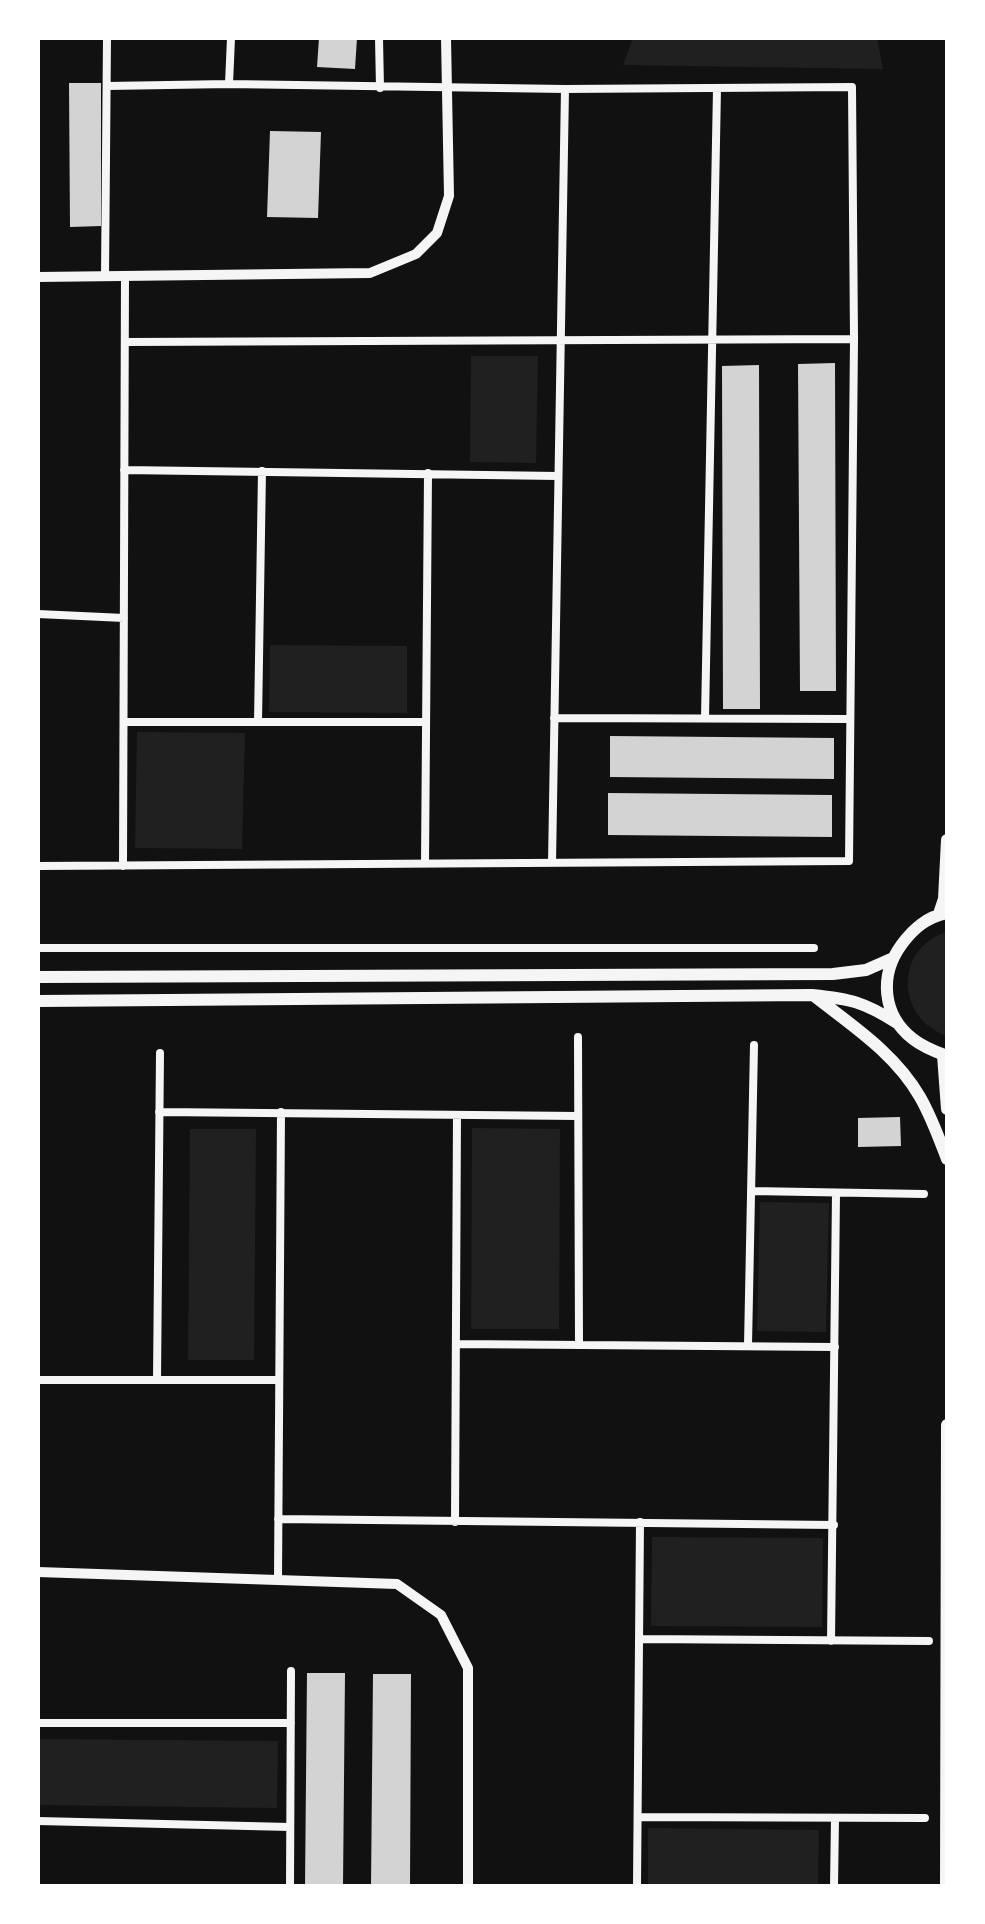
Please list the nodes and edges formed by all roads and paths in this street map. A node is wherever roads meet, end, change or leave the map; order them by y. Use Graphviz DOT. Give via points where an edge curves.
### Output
graph roads {
  1 [pos="107,38"];
  2 [pos="231,38"];
  3 [pos="379,38"];
  4 [pos="446,38"];
  5 [pos="229,84"];
  6 [pos="107,86"];
  7 [pos="380,88"];
  8 [pos="447,88"];
  9 [pos="565,89"];
  10 [pos="717,89"];
  11 [pos="105,276"];
  12 [pos="125,276"];
  13 [pos="38,277"];
  14 [pos="713,339"];
  15 [pos="854,339"];
  16 [pos="561,340"];
  17 [pos="125,342"];
  18 [pos="124,470"];
  19 [pos="262,471"];
  20 [pos="428,473"];
  21 [pos="558,476"];
  22 [pos="38,614"];
  23 [pos="124,618"];
  24 [pos="554,718"];
  25 [pos="705,718"];
  26 [pos="850,719"];
  27 [pos="124,722"];
  28 [pos="258,722"];
  29 [pos="426,722"];
  30 [pos="947,840"];
  31 [pos="425,863"];
  32 [pos="552,863"];
  33 [pos="38,866"];
  34 [pos="123,866"];
  35 [pos="943,914"];
  36 [pos="38,948"];
  37 [pos="814,948"];
  38 [pos="891,959"];
  39 [pos="38,977"];
  40 [pos="812,995"];
  41 [pos="38,1001"];
  42 [pos="897,1023"];
  43 [pos="578,1037"];
  44 [pos="754,1045"];
  45 [pos="160,1053"];
  46 [pos="945,1056"];
  47 [pos="947,1109"];
  48 [pos="159,1112"];
  49 [pos="281,1112"];
  50 [pos="457,1115"];
  51 [pos="578,1116"];
  52 [pos="947,1159"];
  53 [pos="751,1191"];
  54 [pos="836,1193"];
  55 [pos="924,1194"];
  56 [pos="456,1344"];
  57 [pos="579,1344"];
  58 [pos="748,1345"];
  59 [pos="835,1347"];
  60 [pos="38,1380"];
  61 [pos="157,1380"];
  62 [pos="279,1380"];
  63 [pos="947,1425"];
  64 [pos="278,1519"];
  65 [pos="455,1522"];
  66 [pos="640,1522"];
  67 [pos="834,1525"];
  68 [pos="38,1572"];
  69 [pos="278,1579"];
  70 [pos="639,1639"];
  71 [pos="831,1641"];
  72 [pos="929,1641"];
  73 [pos="291,1671"];
  74 [pos="38,1723"];
  75 [pos="291,1723"];
  76 [pos="638,1817"];
  77 [pos="835,1818"];
  78 [pos="925,1818"];
  79 [pos="38,1821"];
  80 [pos="290,1827"];
  81 [pos="290,1886"];
  82 [pos="468,1886"];
  83 [pos="637,1886"];
  84 [pos="834,1886"];
  85 [pos="946,1886"];
  1 -- 6 [label="street"];
  2 -- 5 [label="street"];
  3 -- 7 [label="street"];
  4 -- 8 [label="street"];
  5 -- 6 [label="street"];
  5 -- 7 [label="street"];
  6 -- 11 [label="street"];
  7 -- 8 [label="street"];
  8 -- 9 [label="street"];
  8 -- 12 [label="street" via="449,196 437,233 416,254 370,273"];
  9 -- 10 [label="street"];
  9 -- 16 [label="street"];
  10 -- 14 [label="street"];
  10 -- 15 [label="street" via="852,87"];
  11 -- 12 [label="street"];
  11 -- 13 [label="street"];
  12 -- 17 [label="street"];
  14 -- 15 [label="street"];
  14 -- 16 [label="street"];
  14 -- 25 [label="street"];
  15 -- 26 [label="street"];
  16 -- 17 [label="street"];
  16 -- 21 [label="street"];
  17 -- 18 [label="street"];
  18 -- 19 [label="street"];
  18 -- 23 [label="street"];
  19 -- 20 [label="street"];
  19 -- 28 [label="street"];
  20 -- 21 [label="street"];
  20 -- 29 [label="street"];
  21 -- 24 [label="street"];
  22 -- 23 [label="street"];
  23 -- 27 [label="street"];
  24 -- 25 [label="street"];
  24 -- 32 [label="street"];
  25 -- 26 [label="street"];
  26 -- 32 [label="street" via="849,861"];
  27 -- 28 [label="street"];
  27 -- 34 [label="street"];
  28 -- 29 [label="street"];
  29 -- 31 [label="street"];
  30 -- 35 [label="main road"];
  31 -- 32 [label="street"];
  31 -- 34 [label="street"];
  33 -- 34 [label="street"];
  35 -- 38 [label="main road" via="910,933"];
  36 -- 37 [label="street"];
  38 -- 39 [label="main road" via="866,970 833,974"];
  38 -- 42 [label="main road" via="886,991"];
  40 -- 41 [label="main road"];
  40 -- 42 [label="main road" via="870,1005"];
  40 -- 52 [label="main road" via="900,1068 919,1095"];
  42 -- 46 [label="main road" via="913,1039"];
  43 -- 51 [label="street"];
  44 -- 53 [label="street"];
  45 -- 48 [label="street"];
  46 -- 47 [label="main road"];
  48 -- 49 [label="street"];
  48 -- 61 [label="street"];
  49 -- 50 [label="street"];
  49 -- 62 [label="street"];
  50 -- 51 [label="street"];
  50 -- 56 [label="street"];
  51 -- 57 [label="street"];
  53 -- 54 [label="street"];
  53 -- 58 [label="street"];
  54 -- 55 [label="street"];
  54 -- 59 [label="street"];
  56 -- 57 [label="street"];
  56 -- 65 [label="street"];
  57 -- 58 [label="street"];
  58 -- 59 [label="street"];
  59 -- 67 [label="street"];
  60 -- 61 [label="street"];
  61 -- 62 [label="street"];
  62 -- 64 [label="street"];
  63 -- 85 [label="main road"];
  64 -- 65 [label="street"];
  64 -- 69 [label="street"];
  65 -- 66 [label="street"];
  66 -- 67 [label="street"];
  66 -- 70 [label="street"];
  67 -- 71 [label="street"];
  68 -- 69 [label="street"];
  69 -- 82 [label="street" via="397,1584 441,1615 468,1668"];
  70 -- 71 [label="street"];
  70 -- 76 [label="street"];
  71 -- 72 [label="street"];
  73 -- 75 [label="street"];
  74 -- 75 [label="street"];
  75 -- 80 [label="street"];
  76 -- 77 [label="street"];
  76 -- 83 [label="street"];
  77 -- 78 [label="street"];
  77 -- 84 [label="street"];
  79 -- 80 [label="street"];
  80 -- 81 [label="street"];
}
